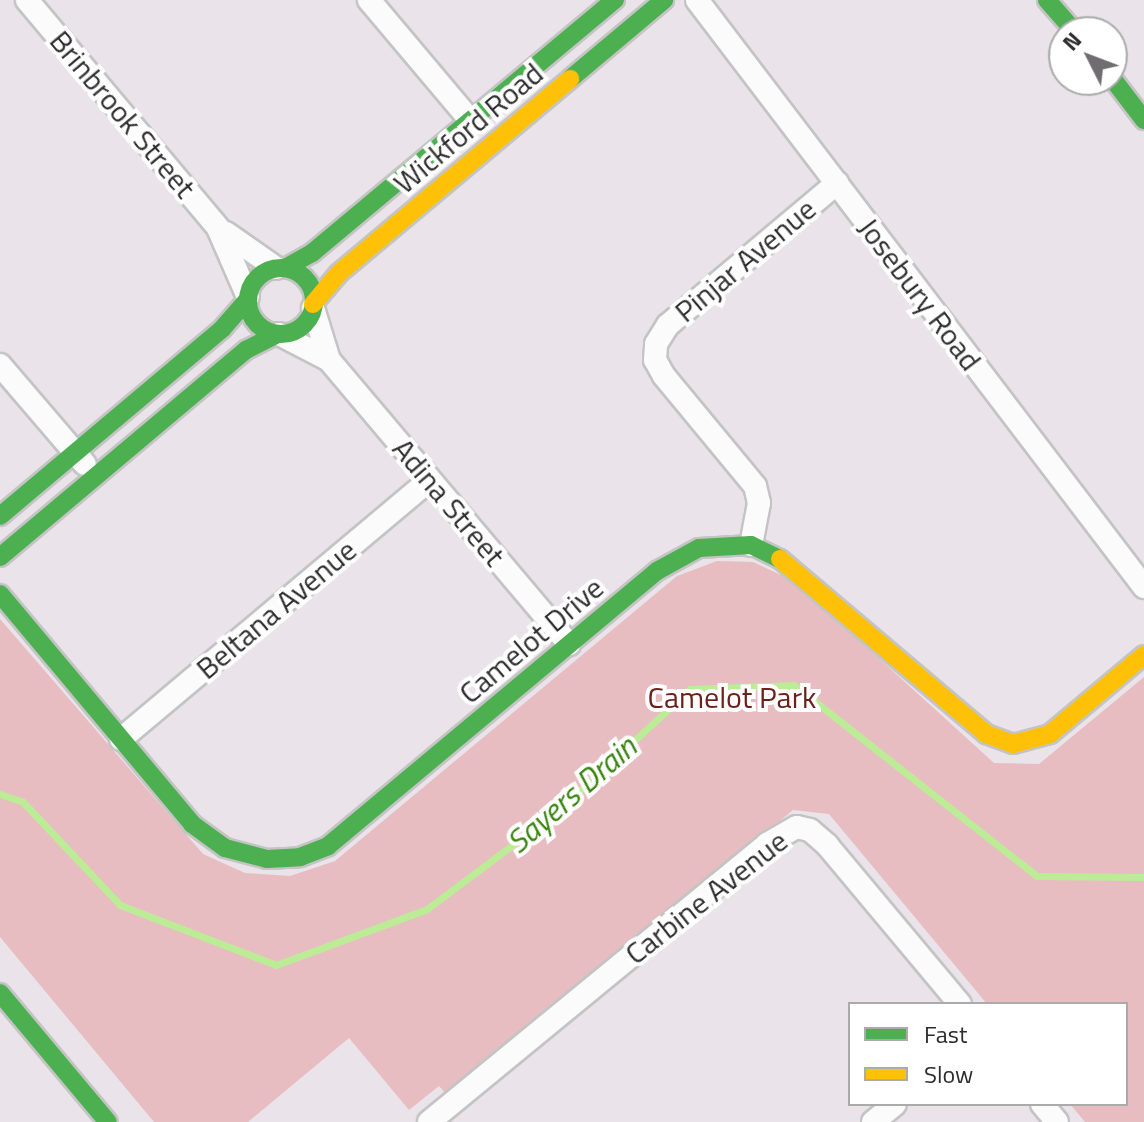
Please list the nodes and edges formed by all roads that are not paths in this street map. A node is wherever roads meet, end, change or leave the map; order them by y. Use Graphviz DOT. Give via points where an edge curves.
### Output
graph roads {
  1 [pos="27,0"];
  2 [pos="369,0"];
  3 [pos="615,0"];
  4 [pos="664,0"];
  5 [pos="697,0"];
  6 [pos="1126,96"];
  7 [pos="1144,120"];
  8 [pos="471,121"];
  9 [pos="491,144"];
  10 [pos="837,183"];
  11 [pos="218,228"];
  12 [pos="280,268"];
  13 [pos="248,298"];
  14 [pos="313,306"];
  15 [pos="278,334"];
  16 [pos="329,360"];
  17 [pos="0,365"];
  18 [pos="75,454"];
  19 [pos="96,476"];
  20 [pos="430,480"];
  21 [pos="0,516"];
  22 [pos="751,545"];
  23 [pos="0,557"];
  24 [pos="1144,587"];
  25 [pos="0,594"];
  26 [pos="569,644"];
  27 [pos="1144,655"];
  28 [pos="121,739"];
  29 [pos="0,993"];
  30 [pos="958,1002"];
  31 [pos="893,1106"];
  32 [pos="1044,1106"];
  33 [pos="92,1113"];
  34 [pos="108,1122"];
  35 [pos="429,1122"];
  36 [pos="873,1122"];
  37 [pos="1057,1122"];
  1 -- 11 [label="street, Brinbrook Street"];
  2 -- 8 [label="street"];
  3 -- 8 [label="street, Wickford Road"];
  4 -- 9 [label="street, Wickford Road"];
  5 -- 10 [label="street, Josebury Road"];
  6 -- 7 [label="street"];
  8 -- 9 [label="street"];
  8 -- 12 [label="street, Wickford Road" via="302,262"];
  9 -- 14 [label="street, Wickford Road" via="333,278"];
  10 -- 22 [label="street, Pinjar Avenue" via="668,325 656,344 655,360 664,376 755,486 759,503"];
  10 -- 24 [label="street, Josebury Road"];
  11 -- 12 [label="street, Brinbrook Street"];
  11 -- 13 [label="street, Brinbrook Street"];
  12 -- 13 [label="street" via="257,278"];
  12 -- 14 [label="street" via="303,277"];
  13 -- 15 [label="street" via="259,326"];
  13 -- 18 [label="street" via="222,329"];
  14 -- 15 [label="street" via="301,327"];
  14 -- 16 [label="street, Adina Street"];
  15 -- 16 [label="street, Adina Street"];
  15 -- 19 [label="street" via="246,350"];
  16 -- 20 [label="street, Adina Street"];
  17 -- 18 [label="street"];
  18 -- 19 [label="street"];
  18 -- 21 [label="street"];
  19 -- 23 [label="street"];
  20 -- 26 [label="street, Adina Street"];
  20 -- 28 [label="street, Beltana Avenue"];
  22 -- 26 [label="street, Camelot Drive" via="717,544 672,560"];
  22 -- 27 [label="street" via="808,577 986,734 1013,744 1050,734"];
  25 -- 28 [label="street, Camelot Drive"];
  26 -- 28 [label="street, Camelot Drive" via="345,833 300,857 253,858 213,841"];
  29 -- 33 [label="street"];
  30 -- 35 [label="street, Carbine Avenue" via="827,845 810,830 797,827 767,844"];
  31 -- 36 [label="street"];
  32 -- 37 [label="street"];
  33 -- 34 [label="street"];
}
